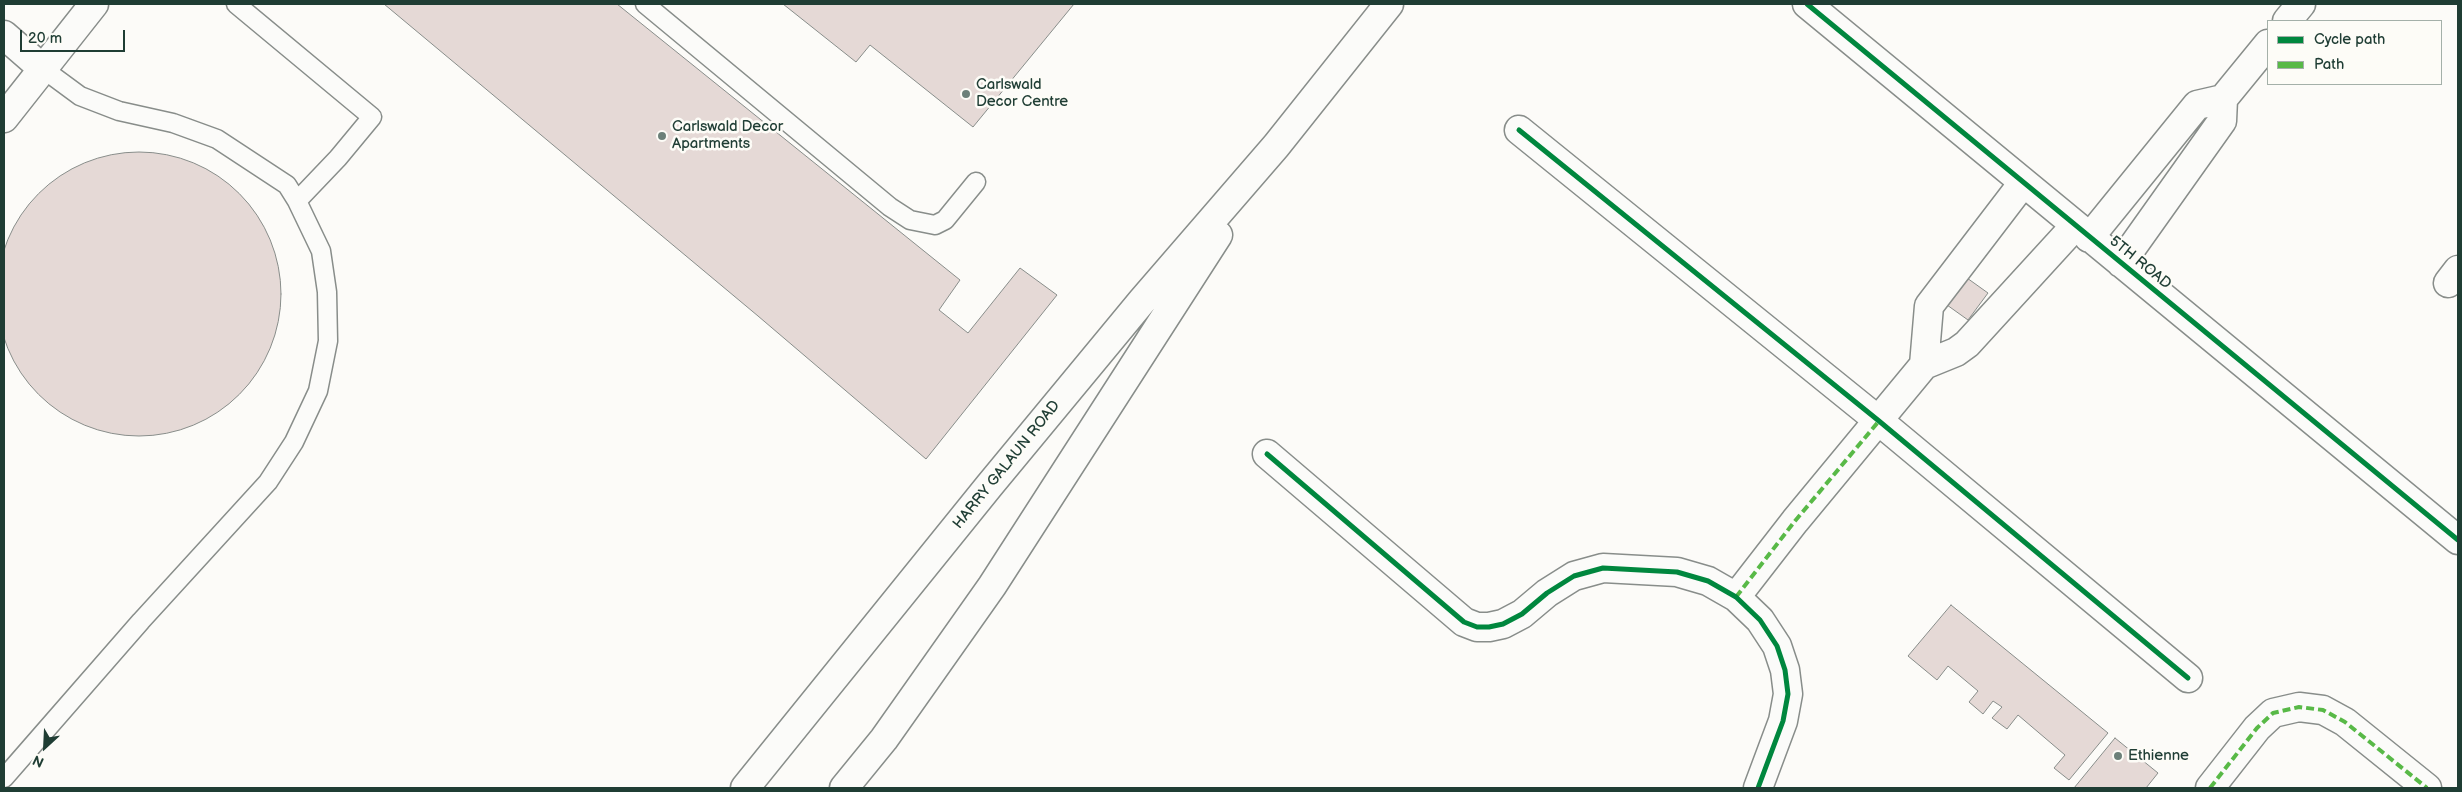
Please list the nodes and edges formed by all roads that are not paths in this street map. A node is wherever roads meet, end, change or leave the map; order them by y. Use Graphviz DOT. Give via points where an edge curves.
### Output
graph roads {
  1 [pos="94,4"];
  2 [pos="236,4"];
  3 [pos="646,4"];
  4 [pos="1389,4"];
  5 [pos="1807,4"];
  6 [pos="2301,4"];
  7 [pos="2288,20"];
  8 [pos="4,35"];
  9 [pos="2267,45"];
  10 [pos="42,68"];
  11 [pos="2223,99"];
  12 [pos="4,118"];
  13 [pos="1519,130"];
  14 [pos="1276,146"];
  15 [pos="976,182"];
  16 [pos="2023,183"];
  17 [pos="298,201"];
  18 [pos="2082,232"];
  19 [pos="2121,263"];
  20 [pos="1924,365"];
  21 [pos="1879,421"];
  22 [pos="1267,454"];
  23 [pos="2458,539"];
  24 [pos="1736,598"];
  25 [pos="2188,678"];
  26 [pos="884,740"];
  27 [pos="4,778"];
  28 [pos="745,788"];
  29 [pos="844,788"];
  30 [pos="856,788"];
  31 [pos="1758,788"];
  32 [pos="2210,788"];
  33 [pos="2427,788"];
  1 -- 10 [label="street"];
  2 -- 17 [label="lane" via="372,117"];
  3 -- 15 [label="lane" via="890,207 910,220 935,225 945,220"];
  4 -- 14 [label="street, HARRY GALAUN ROAD"];
  5 -- 16 [label="street, 5TH ROAD"];
  6 -- 7 [label="street"];
  8 -- 10 [label="street"];
  9 -- 11 [label="street"];
  10 -- 12 [label="street"];
  10 -- 17 [label="lane" via="80,96 119,111 173,123 216,139 287,186"];
  11 -- 18 [label="street" via="2198,105"];
  11 -- 19 [label="street" via="2222,121"];
  13 -- 21 [label="street"];
  14 -- 26 [label="street, HARRY GALAUN ROAD" via="992,586"];
  14 -- 28 [label="street, HARRY GALAUN ROAD" via="1007,464"];
  16 -- 18 [label="street, 5TH ROAD"];
  16 -- 20 [label="street" via="1929,306"];
  17 -- 27 [label="lane" via="321,250 327,292 328,341 318,391 294,442 268,482"];
  18 -- 19 [label="street, 5TH ROAD"];
  18 -- 20 [label="street" via="1967,344"];
  19 -- 23 [label="street, 5TH ROAD"];
  20 -- 21 [label="street"];
  21 -- 24 [label="street"];
  21 -- 25 [label="street"];
  22 -- 24 [label="street" via="1464,622 1477,627 1503,624 1574,576 1603,568 1677,572 1708,581"];
  24 -- 31 [label="street" via="1760,620 1777,646 1788,694 1783,721"];
  26 -- 29 [label="street, HARRY GALAUN ROAD"];
  26 -- 30 [label="street"];
  32 -- 33 [label="street" via="2257,728 2273,713 2299,707 2323,710 2344,722"];
}
